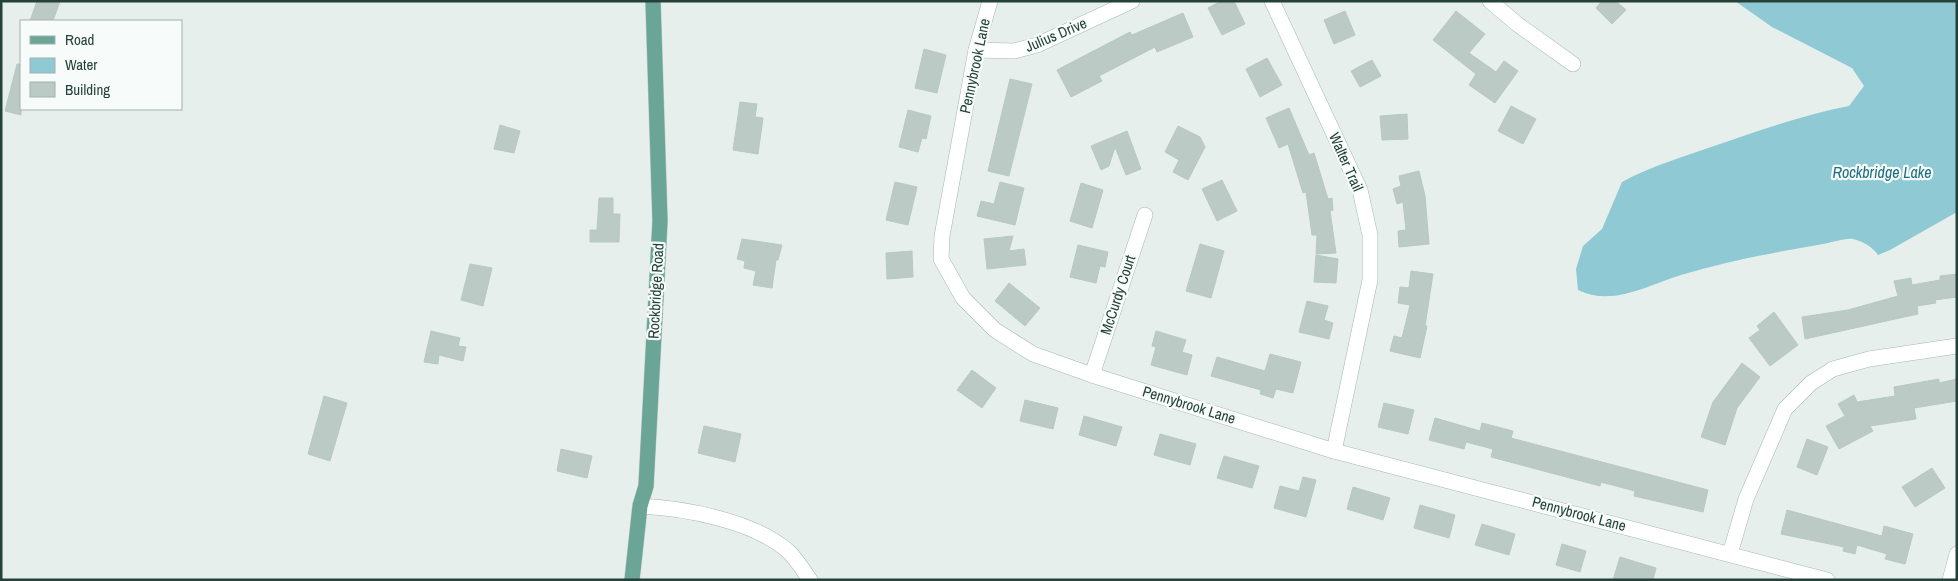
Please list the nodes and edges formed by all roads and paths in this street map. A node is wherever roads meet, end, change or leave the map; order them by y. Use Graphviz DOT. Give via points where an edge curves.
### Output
graph roads {
  1 [pos="654,1"];
  2 [pos="990,1"];
  3 [pos="1132,1"];
  4 [pos="1272,1"];
  5 [pos="1490,1"];
  6 [pos="976,50"];
  7 [pos="1572,64"];
  8 [pos="1145,215"];
  9 [pos="1957,346"];
  10 [pos="1092,375"];
  11 [pos="1334,451"];
  12 [pos="640,506"];
  13 [pos="1730,554"];
  14 [pos="1957,554"];
  15 [pos="632,580"];
  16 [pos="810,580"];
  17 [pos="1827,580"];
  18 [pos="1950,580"];
  1 -- 12 [label="main road, Rockbridge Road" via="660,221 646,486"];
  2 -- 6 [label="street, Pennybrook Lane"];
  3 -- 6 [label="street, Julius Drive" via="1037,45 1014,51"];
  4 -- 11 [label="street, Walter Trail" via="1360,190 1370,234 1370,280"];
  5 -- 7 [label="street"];
  6 -- 10 [label="street, Pennybrook Lane" via="942,236 941,259 963,298 995,330 1033,354"];
  8 -- 10 [label="street, McCurdy Court"];
  9 -- 13 [label="street" via="1869,359 1833,369 1811,383 1785,409 1746,499"];
  10 -- 11 [label="street, Pennybrook Lane"];
  11 -- 13 [label="street, Pennybrook Lane"];
  12 -- 15 [label="main road, Rockbridge Road"];
  12 -- 16 [label="street" via="670,507 740,525 776,542 790,553"];
  13 -- 17 [label="street, Pennybrook Lane"];
  14 -- 18 [label="street"];
}
